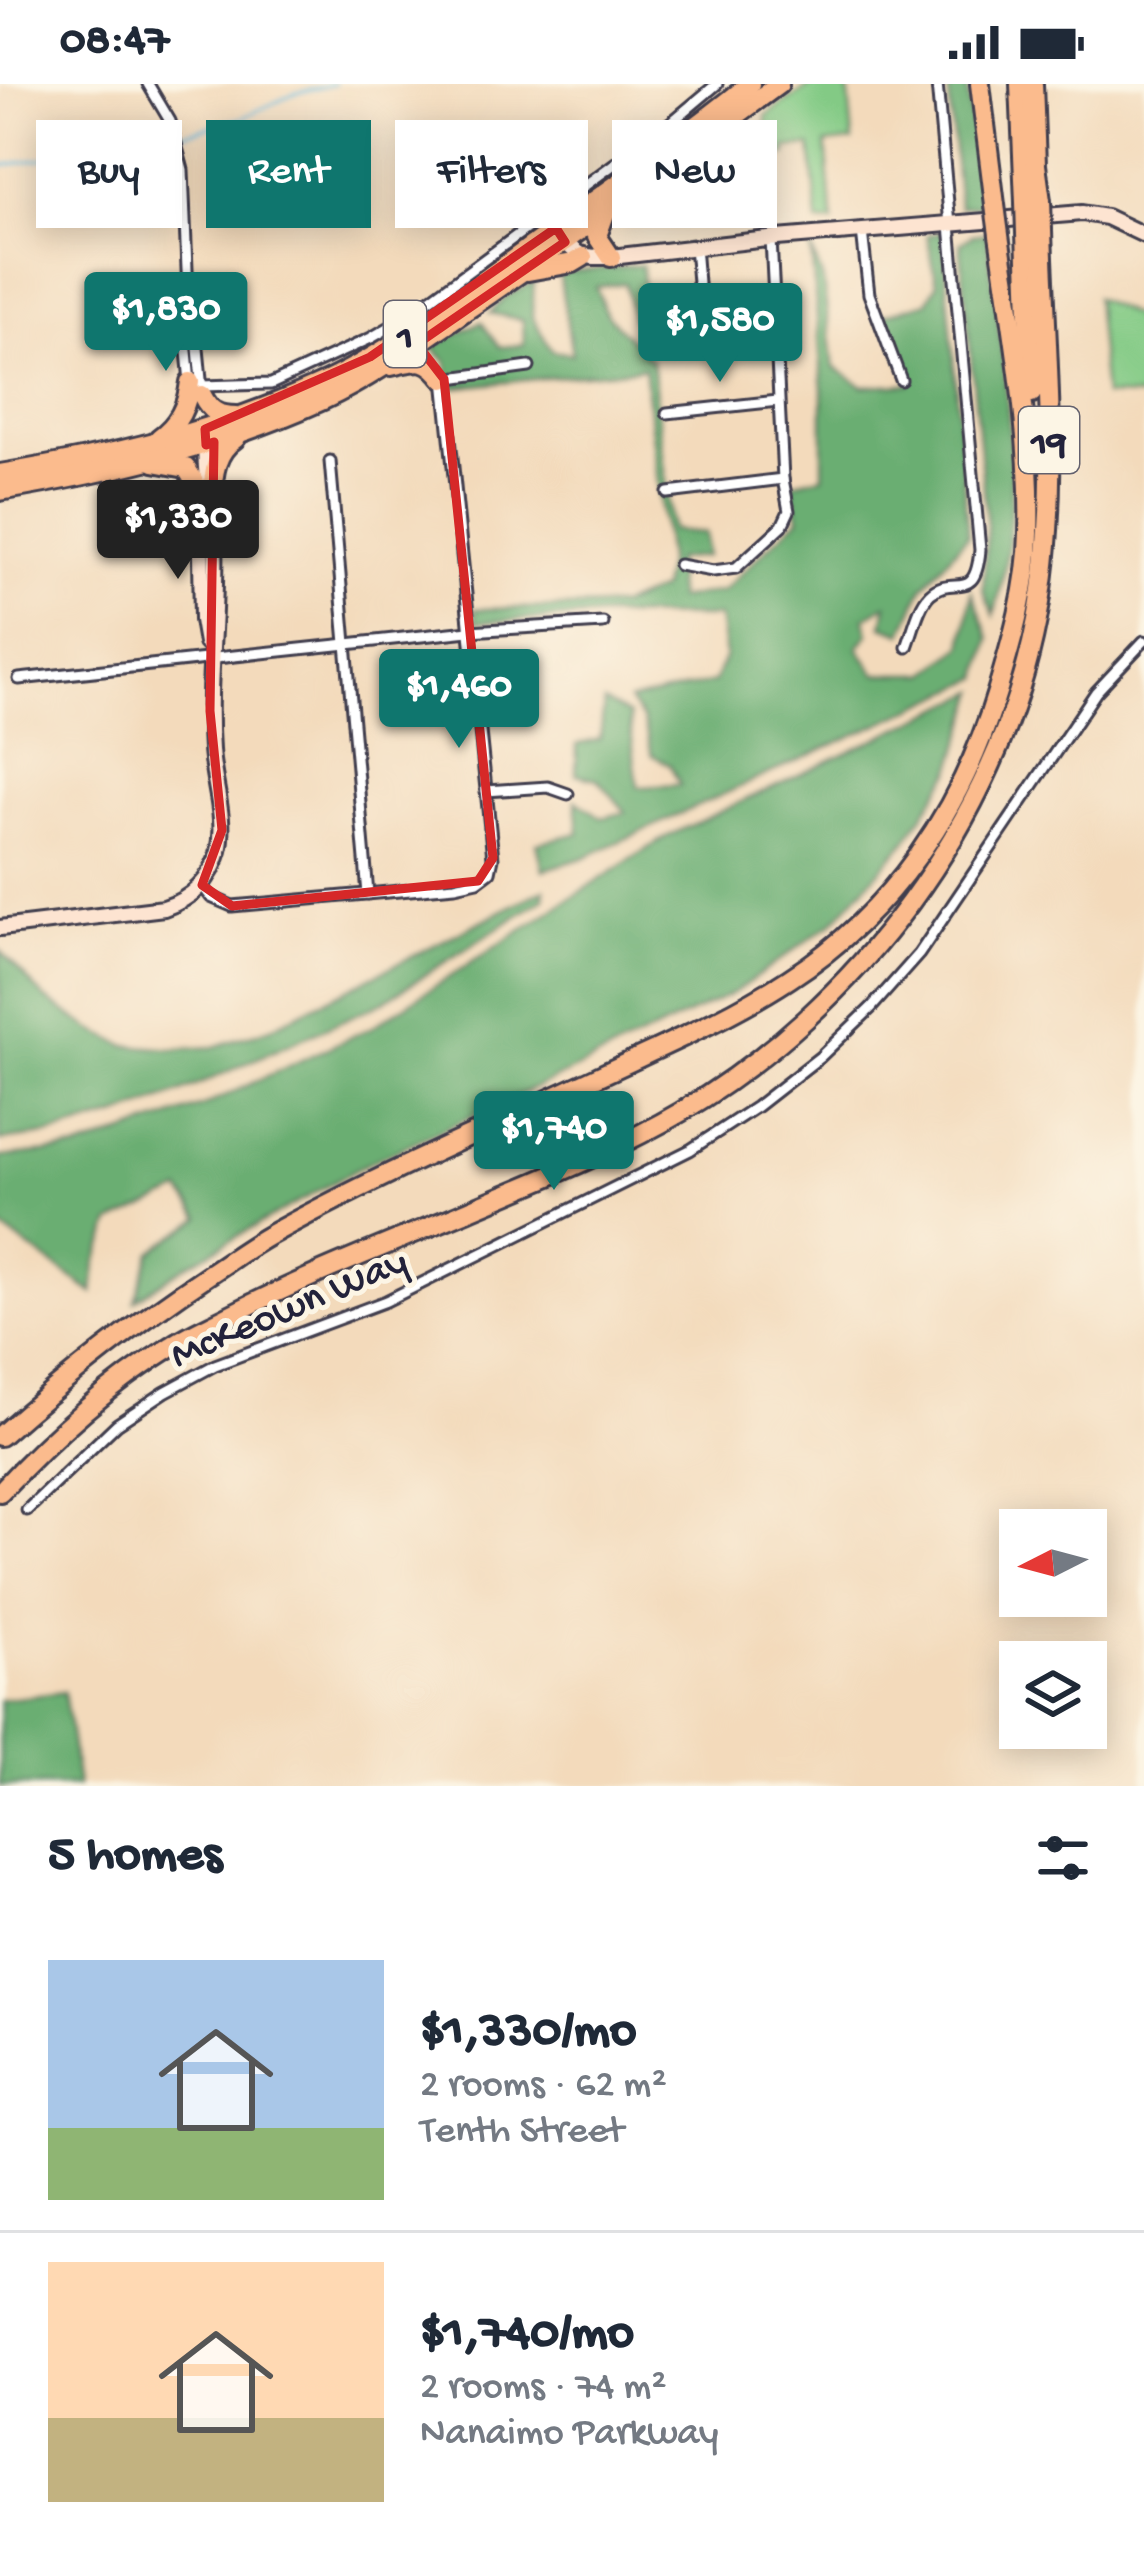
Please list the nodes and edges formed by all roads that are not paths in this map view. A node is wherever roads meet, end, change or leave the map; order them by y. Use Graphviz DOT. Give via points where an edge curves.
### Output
graph roads {
  1 [pos="148,84"];
  2 [pos="717,84"];
  3 [pos="750,84"];
  4 [pos="779,84"];
  5 [pos="937,84"];
  6 [pos="980,84"];
  7 [pos="1020,84"];
  8 [pos="1033,84"];
  9 [pos="1043,84"];
  10 [pos="1033,202"];
  11 [pos="608,209"];
  12 [pos="951,222"];
  13 [pos="862,231"];
  14 [pos="1034,232"];
  15 [pos="561,235"];
  16 [pos="1144,235"];
  17 [pos="770,239"];
  18 [pos="695,246"];
  19 [pos="583,257"];
  20 [pos="611,257"];
  21 [pos="524,272"];
  22 [pos="669,341"];
  23 [pos="530,368"];
  24 [pos="380,369"];
  25 [pos="444,380"];
  26 [pos="901,380"];
  27 [pos="198,388"];
  28 [pos="778,401"];
  29 [pos="667,413"];
  30 [pos="243,424"];
  31 [pos="201,438"];
  32 [pos="147,454"];
  33 [pos="330,461"];
  34 [pos="0,474"];
  35 [pos="783,479"];
  36 [pos="0,491"];
  37 [pos="668,493"];
  38 [pos="206,498"];
  39 [pos="1029,536"];
  40 [pos="679,565"];
  41 [pos="603,623"];
  42 [pos="469,631"];
  43 [pos="1144,641"];
  44 [pos="344,645"];
  45 [pos="908,647"];
  46 [pos="209,660"];
  47 [pos="19,679"];
  48 [pos="486,791"];
  49 [pos="568,794"];
  50 [pos="202,885"];
  51 [pos="368,894"];
  52 [pos="0,928"];
  53 [pos="0,1436"];
  54 [pos="0,1492"];
  55 [pos="27,1510"];
  1 -- 27 [label="street" via="170,121 183,170 186,341"];
  2 -- 27 [label="street" via="402,320 289,379"];
  3 -- 15 [label="highway, 1"];
  4 -- 11 [label="highway, 1"];
  5 -- 12 [label="street"];
  6 -- 39 [label="highway, 19, bridge" via="1025,423"];
  7 -- 10 [label="highway"];
  8 -- 10 [label="highway"];
  9 -- 10 [label="highway"];
  10 -- 14 [label="highway, bridge"];
  11 -- 15 [label="highway, 1"];
  11 -- 20 [label="highway" via="597,236"];
  12 -- 13 [label="street"];
  12 -- 16 [label="street" via="1082,213"];
  12 -- 45 [label="street" via="978,572 968,584 925,599"];
  13 -- 17 [label="street"];
  13 -- 26 [label="street" via="869,294"];
  14 -- 39 [label="highway"];
  14 -- 54 [label="highway, 19" via="1050,504 1031,647 976,796 876,945 757,1061 682,1111 608,1152 280,1289 173,1345 70,1423"];
  15 -- 19 [label="street"];
  15 -- 21 [label="highway, 1"];
  15 -- 30 [label="highway, 1" via="370,358"];
  17 -- 18 [label="street"];
  17 -- 28 [label="street"];
  18 -- 20 [label="street"];
  18 -- 22 [label="street" via="706,338"];
  19 -- 20 [label="street"];
  19 -- 21 [label="highway"];
  21 -- 24 [label="highway, 1"];
  23 -- 25 [label="street"];
  24 -- 25 [label="highway" via="419,360"];
  24 -- 30 [label="highway, 1" via="327,398"];
  25 -- 42 [label="street"];
  27 -- 30 [label="highway" via="208,407"];
  27 -- 31 [label="street"];
  27 -- 31 [label="street"];
  27 -- 32 [label="highway"];
  28 -- 29 [label="street"];
  28 -- 35 [label="street"];
  30 -- 31 [label="highway, 1"];
  30 -- 38 [label="highway" via="218,458"];
  31 -- 32 [label="highway, 1"];
  31 -- 38 [label="street"];
  32 -- 34 [label="highway, 1"];
  32 -- 36 [label="highway, 1"];
  32 -- 38 [label="highway" via="186,468"];
  33 -- 44 [label="street"];
  35 -- 37 [label="street"];
  35 -- 40 [label="street" via="789,511 782,526 736,568"];
  38 -- 46 [label="street" via="215,537"];
  39 -- 53 [label="highway, 19" via="1021,602 975,758 907,873 838,942 713,1022 265,1238 136,1324"];
  41 -- 42 [label="street"];
  42 -- 44 [label="street"];
  42 -- 48 [label="street"];
  43 -- 55 [label="street, McKeown Way" via="1096,692 919,954 820,1057 756,1107 690,1150 386,1301 165,1392 117,1424"];
  44 -- 46 [label="street"];
  44 -- 51 [label="street"];
  46 -- 47 [label="street"];
  46 -- 50 [label="street" via="222,830"];
  48 -- 49 [label="street" via="548,787"];
  48 -- 51 [label="street" via="490,872 455,886"];
  50 -- 51 [label="street" via="232,906"];
  50 -- 52 [label="street" via="164,908"];
}
